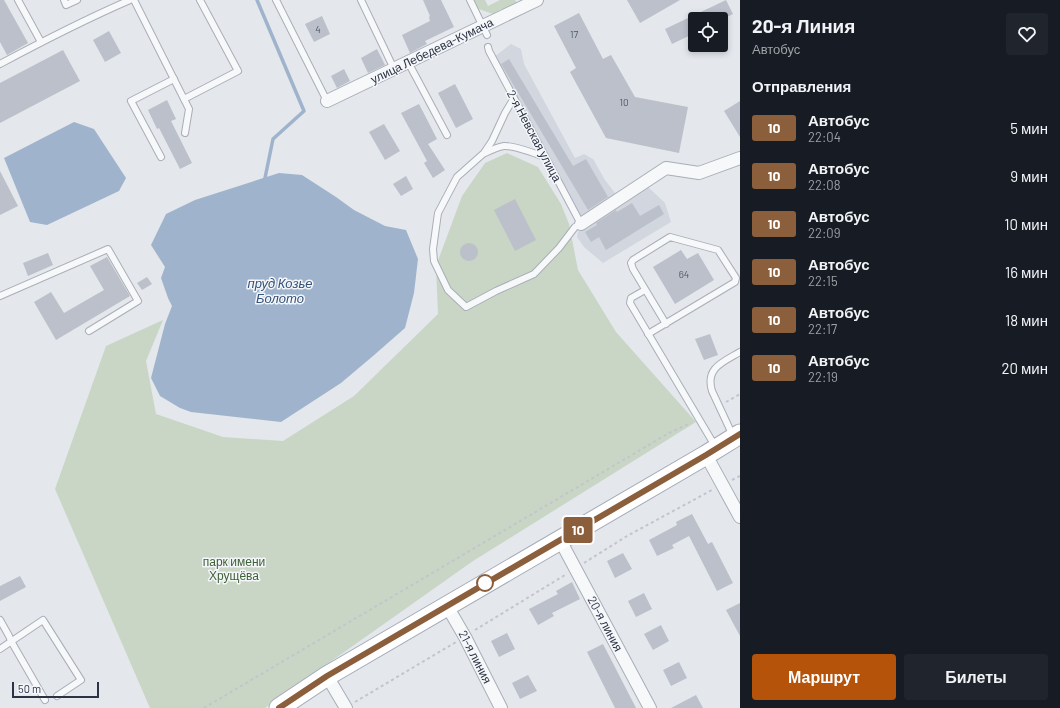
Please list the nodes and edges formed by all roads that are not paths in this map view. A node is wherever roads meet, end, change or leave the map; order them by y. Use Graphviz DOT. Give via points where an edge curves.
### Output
graph roads {
  1 [pos="18,0"];
  2 [pos="64,0"];
  3 [pos="78,0"];
  4 [pos="130,0"];
  5 [pos="200,0"];
  6 [pos="276,0"];
  7 [pos="361,0"];
  8 [pos="470,0"];
  9 [pos="537,0"];
  10 [pos="485,30"];
  11 [pos="41,42"];
  12 [pos="488,47"];
  13 [pos="408,62"];
  14 [pos="0,64"];
  15 [pos="394,69"];
  16 [pos="174,80"];
  17 [pos="514,98"];
  18 [pos="184,99"];
  19 [pos="327,101"];
  20 [pos="185,133"];
  21 [pos="446,135"];
  22 [pos="484,153"];
  23 [pos="161,157"];
  24 [pos="545,157"];
  25 [pos="740,158"];
  26 [pos="582,224"];
  27 [pos="645,290"];
  28 [pos="0,296"];
  29 [pos="666,324"];
  30 [pos="89,331"];
  31 [pos="648,334"];
  32 [pos="740,352"];
  33 [pos="737,436"];
  34 [pos="711,452"];
  35 [pos="740,517"];
  36 [pos="560,540"];
  37 [pos="447,606"];
  38 [pos="0,620"];
  39 [pos="11,641"];
  40 [pos="0,649"];
  41 [pos="327,676"];
  42 [pos="57,696"];
  43 [pos="45,700"];
  44 [pos="279,708"];
  45 [pos="346,708"];
  46 [pos="501,708"];
  47 [pos="650,708"];
  1 -- 11 [label="lane"];
  2 -- 3 [label="lane" via="66,5"];
  4 -- 11 [label="lane"];
  4 -- 16 [label="lane"];
  5 -- 18 [label="lane" via="238,71"];
  6 -- 19 [label="lane"];
  7 -- 15 [label="lane"];
  8 -- 10 [label="lane"];
  9 -- 10 [label="street, улица Лебедева-Кумача"];
  10 -- 13 [label="street, улица Лебедева-Кумача"];
  11 -- 14 [label="lane"];
  12 -- 17 [label="lane, 2-я Невская улица"];
  13 -- 15 [label="street, улица Лебедева-Кумача"];
  13 -- 21 [label="lane"];
  15 -- 19 [label="street, улица Лебедева-Кумача"];
  16 -- 18 [label="lane"];
  16 -- 23 [label="lane" via="131,101"];
  17 -- 22 [label="lane"];
  17 -- 24 [label="lane, 2-я Невская улица"];
  18 -- 20 [label="lane" via="189,109"];
  22 -- 24 [label="lane" via="505,146"];
  22 -- 26 [label="lane" via="458,177 438,213 433,249 434,261 448,290 466,308 534,274 575,227"];
  24 -- 26 [label="lane, 2-я Невская улица"];
  25 -- 26 [label="street" via="699,172 666,168"];
  27 -- 29 [label="lane"];
  27 -- 29 [label="lane" via="631,262 669,237 716,249 728,264 736,278 735,282"];
  27 -- 31 [label="lane" via="631,298 630,303"];
  28 -- 30 [label="lane" via="108,249 138,301"];
  29 -- 31 [label="lane"];
  31 -- 34 [label="lane" via="699,419"];
  32 -- 33 [label="lane" via="719,364 710,379 712,391"];
  33 -- 34 [label="main road"];
  34 -- 35 [label="street" via="722,485"];
  34 -- 36 [label="main road"];
  36 -- 37 [label="main road"];
  36 -- 47 [label="street, 20-я линия"];
  37 -- 41 [label="main road"];
  37 -- 46 [label="street, 21-я линия"];
  38 -- 39 [label="lane"];
  39 -- 40 [label="lane"];
  39 -- 42 [label="lane" via="42,620 81,680"];
  39 -- 43 [label="lane"];
  41 -- 44 [label="main road"];
  41 -- 45 [label="street"];
}
